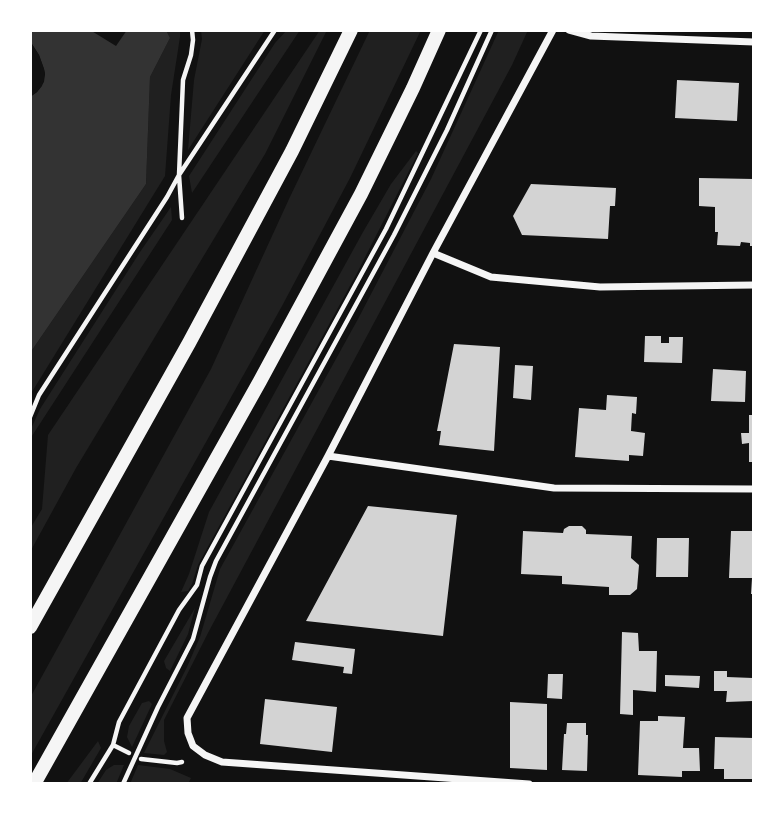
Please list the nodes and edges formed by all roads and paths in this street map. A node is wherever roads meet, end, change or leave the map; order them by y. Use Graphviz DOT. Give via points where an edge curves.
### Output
graph roads {
  1 [pos="192,30"];
  2 [pos="275,30"];
  3 [pos="351,30"];
  4 [pos="439,30"];
  5 [pos="481,30"];
  6 [pos="492,30"];
  7 [pos="553,30"];
  8 [pos="569,30"];
  9 [pos="754,42"];
  10 [pos="179,176"];
  11 [pos="183,218"];
  12 [pos="433,253"];
  13 [pos="754,285"];
  14 [pos="30,417"];
  15 [pos="328,456"];
  16 [pos="754,489"];
  17 [pos="30,627"];
  18 [pos="113,745"];
  19 [pos="129,753"];
  20 [pos="205,755"];
  21 [pos="141,759"];
  22 [pos="34,784"];
  23 [pos="89,784"];
  24 [pos="123,784"];
  25 [pos="529,784"];
  1 -- 10 [label="path" via="183,80"];
  2 -- 10 [label="path"];
  3 -- 17 [label="main road" via="189,343"];
  4 -- 22 [label="main road" via="361,194"];
  5 -- 18 [label="path" via="386,229 119,722"];
  6 -- 24 [label="path" via="394,235 216,561 193,639"];
  7 -- 12 [label="street"];
  8 -- 9 [label="street" via="591,36"];
  10 -- 11 [label="path"];
  10 -- 14 [label="path"];
  12 -- 13 [label="street" via="491,277 600,287"];
  12 -- 15 [label="street"];
  15 -- 16 [label="street" via="555,488"];
  15 -- 20 [label="street" via="187,718 193,746"];
  18 -- 19 [label="path"];
  18 -- 23 [label="path"];
  20 -- 21 [label="path" via="177,763"];
  20 -- 25 [label="street" via="222,762"];
}
